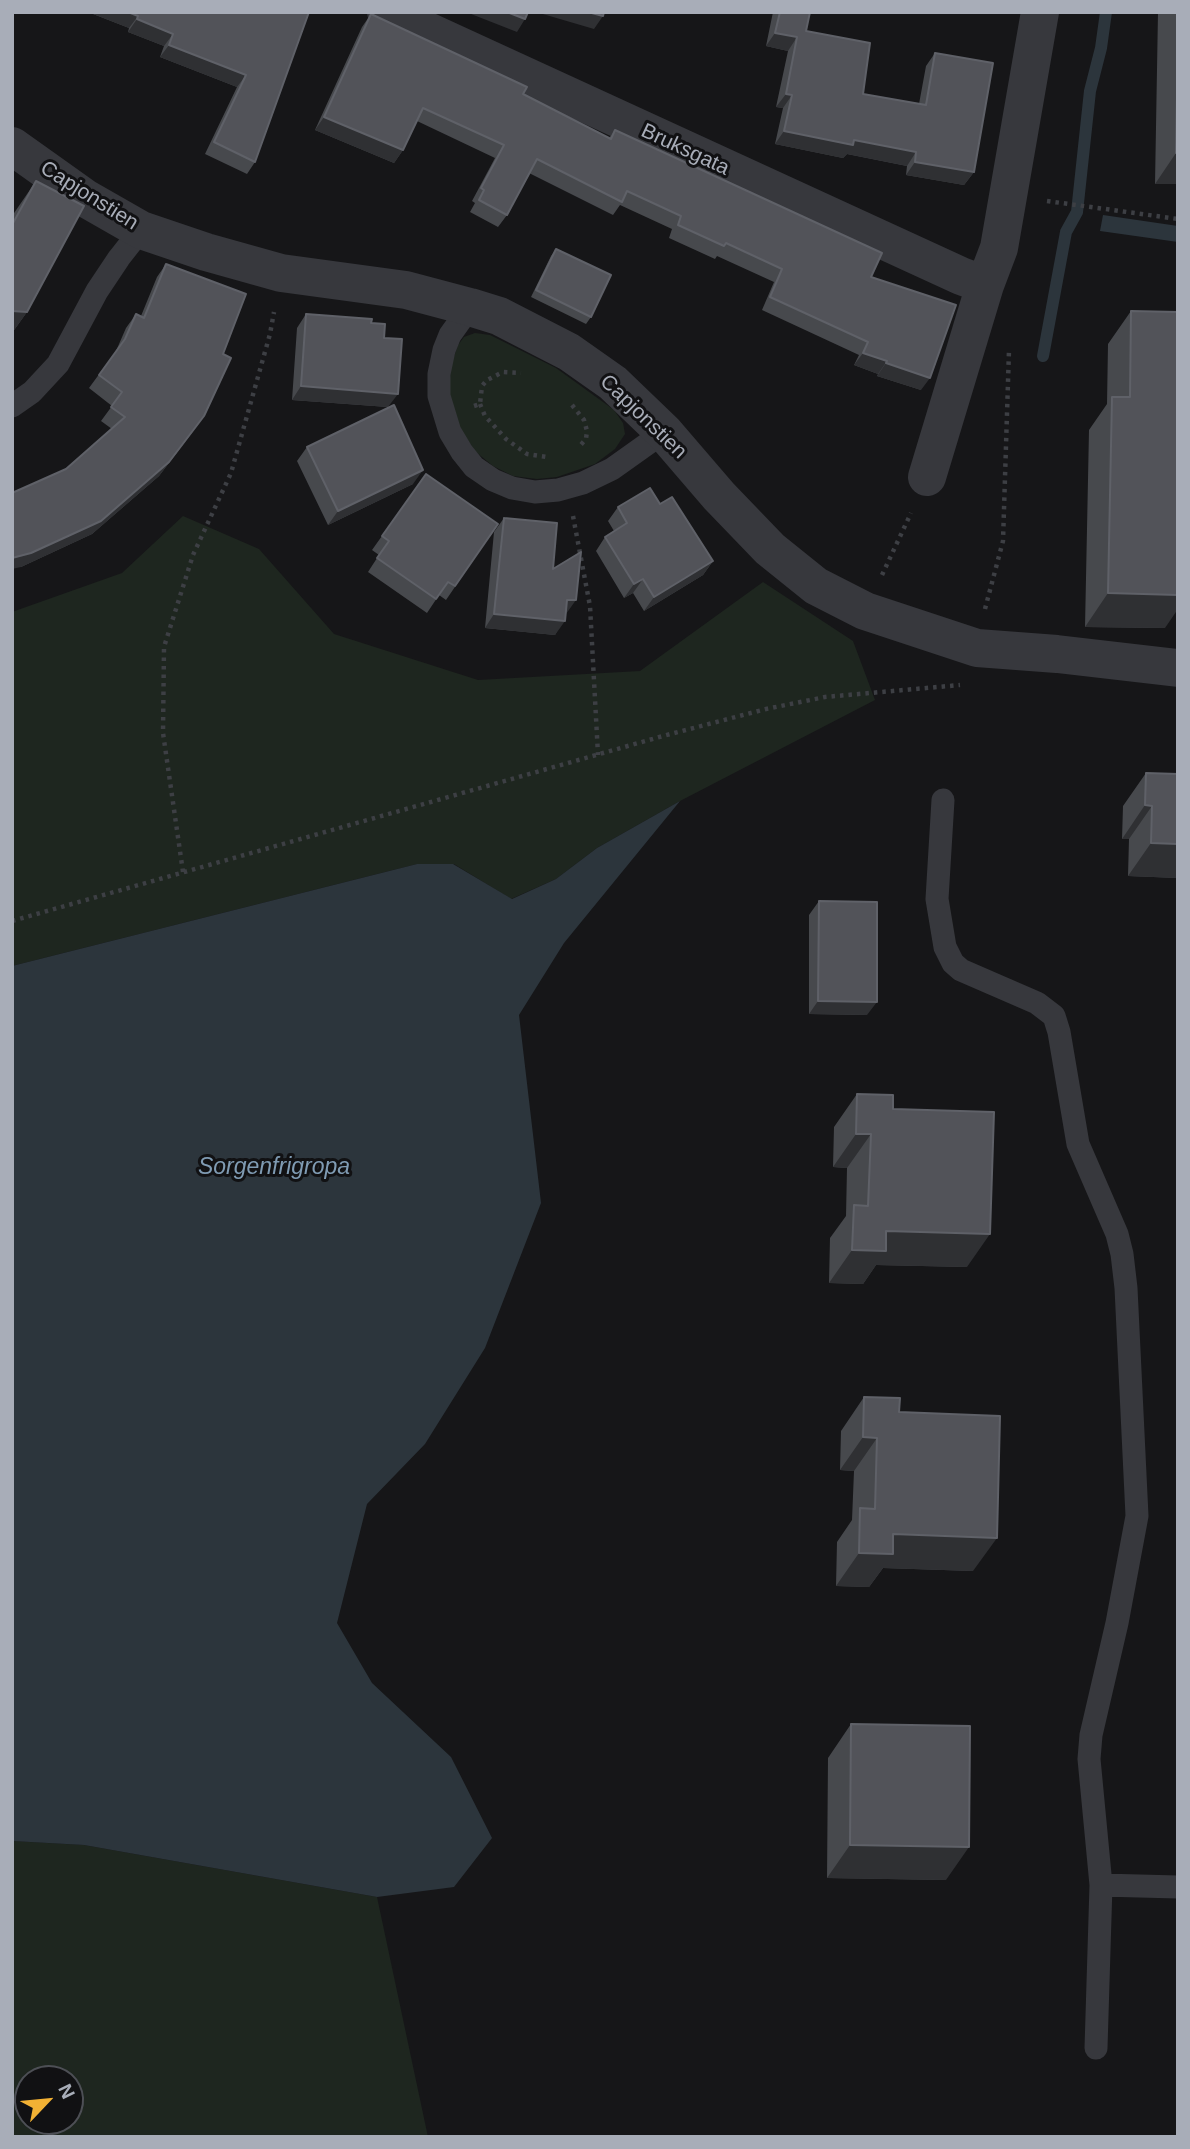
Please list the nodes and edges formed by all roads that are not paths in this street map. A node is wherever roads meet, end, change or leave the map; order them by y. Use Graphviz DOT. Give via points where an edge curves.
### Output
graph roads {
  1 [pos="386,12"];
  2 [pos="1040,12"];
  3 [pos="12,146"];
  4 [pos="141,230"];
  5 [pos="985,285"];
  6 [pos="470,307"];
  7 [pos="12,406"];
  8 [pos="664,432"];
  9 [pos="927,477"];
  10 [pos="1178,668"];
  11 [pos="943,800"];
  12 [pos="1101,1885"];
  13 [pos="1178,1886"];
  14 [pos="1096,2048"];
  1 -- 5 [label="street, Bruksgata"];
  2 -- 5 [label="street" via="999,248"];
  3 -- 4 [label="street, Capjonstien" via="85,198"];
  4 -- 6 [label="street, Capjonstien" via="281,273 405,290"];
  4 -- 7 [label="lane" via="97,291 58,364"];
  5 -- 9 [label="street"];
  6 -- 8 [label="street, Capjonstien" via="499,316 569,352 613,383"];
  6 -- 8 [label="lane" via="444,350 439,396 462,452 493,480 535,492 583,483 612,469"];
  8 -- 10 [label="street, Capjonstien" via="770,549 816,586 865,611 977,648"];
  11 -- 12 [label="lane" via="937,899 945,947 961,970 1037,1003 1054,1016 1078,1144 1122,1254 1137,1516 1091,1735 1089,1759"];
  12 -- 13 [label="lane"];
  12 -- 14 [label="lane"];
}
